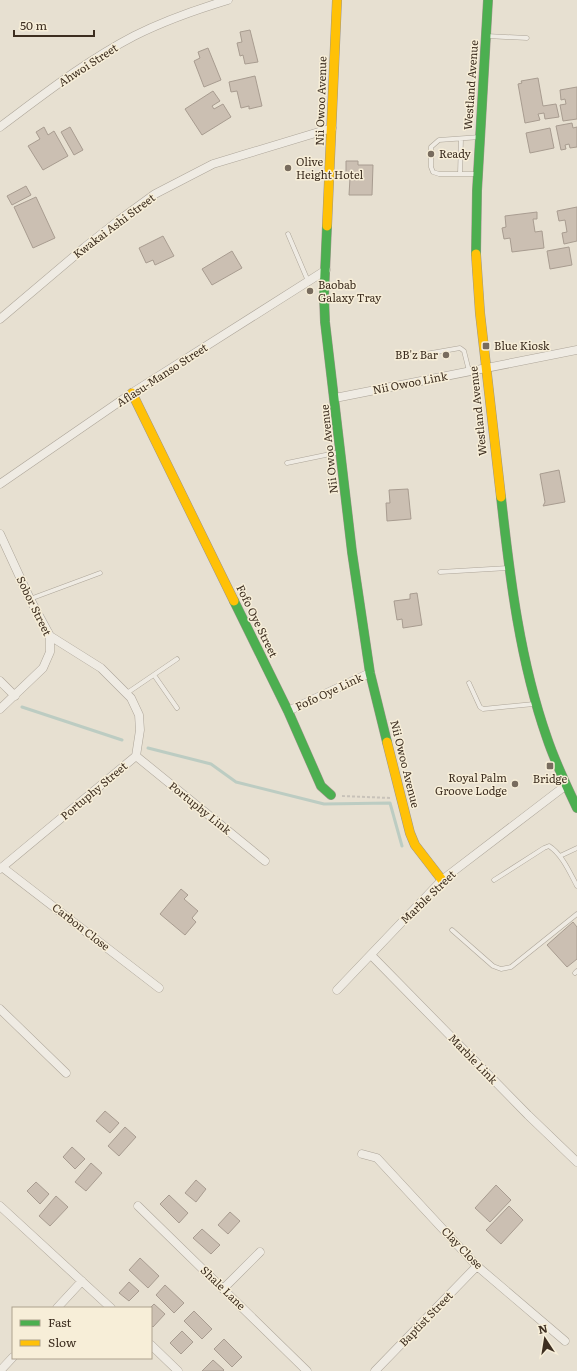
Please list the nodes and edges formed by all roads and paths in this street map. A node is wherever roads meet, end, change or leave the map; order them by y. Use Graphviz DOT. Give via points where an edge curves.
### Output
graph roads {
  1 [pos="228,0"];
  2 [pos="337,0"];
  3 [pos="488,0"];
  4 [pos="487,36"];
  5 [pos="527,38"];
  6 [pos="0,127"];
  7 [pos="332,128"];
  8 [pos="480,137"];
  9 [pos="461,139"];
  10 [pos="460,174"];
  11 [pos="478,174"];
  12 [pos="288,234"];
  13 [pos="326,270"];
  14 [pos="308,281"];
  15 [pos="0,319"];
  16 [pos="577,350"];
  17 [pos="420,355"];
  18 [pos="486,368"];
  19 [pos="469,371"];
  20 [pos="132,393"];
  21 [pos="335,398"];
  22 [pos="341,452"];
  23 [pos="287,463"];
  24 [pos="0,484"];
  25 [pos="0,535"];
  26 [pos="509,568"];
  27 [pos="440,572"];
  28 [pos="100,573"];
  29 [pos="30,599"];
  30 [pos="50,636"];
  31 [pos="177,659"];
  32 [pos="370,673"];
  33 [pos="154,675"];
  34 [pos="0,681"];
  35 [pos="469,683"];
  36 [pos="126,694"];
  37 [pos="15,696"];
  38 [pos="536,704"];
  39 [pos="177,708"];
  40 [pos="0,709"];
  41 [pos="288,711"];
  42 [pos="136,756"];
  43 [pos="565,786"];
  44 [pos="331,795"];
  45 [pos="401,798"];
  46 [pos="577,808"];
  47 [pos="577,848"];
  48 [pos="560,856"];
  49 [pos="265,861"];
  50 [pos="1,868"];
  51 [pos="442,880"];
  52 [pos="494,880"];
  53 [pos="577,886"];
  54 [pos="577,914"];
  55 [pos="452,930"];
  56 [pos="371,955"];
  57 [pos="159,988"];
  58 [pos="337,990"];
  59 [pos="0,1009"];
  60 [pos="66,1073"];
  61 [pos="362,1154"];
  62 [pos="577,1162"];
  63 [pos="138,1206"];
  64 [pos="1,1207"];
  65 [pos="260,1252"];
  66 [pos="477,1266"];
  67 [pos="82,1281"];
  68 [pos="224,1288"];
  69 [pos="58,1307"];
  70 [pos="110,1307"];
  71 [pos="565,1341"];
  72 [pos="152,1346"];
  73 [pos="12,1358"];
  74 [pos="0,1371"];
  75 [pos="178,1371"];
  76 [pos="308,1371"];
  77 [pos="375,1371"];
  1 -- 6 [label="street, Ahwoi Street" via="156,25 132,37 73,74"];
  2 -- 7 [label="street, Nii Owoo Avenue"];
  3 -- 4 [label="street, Westland Avenue"];
  4 -- 5 [label="lane"];
  4 -- 8 [label="street, Westland Avenue"];
  7 -- 13 [label="street, Nii Owoo Avenue"];
  7 -- 15 [label="street, Kwakai Ashi Street" via="213,164 155,194 91,242"];
  8 -- 9 [label="lane"];
  8 -- 11 [label="street, Westland Avenue"];
  9 -- 10 [label="lane"];
  9 -- 10 [label="lane" via="439,140 431,147 433,172"];
  10 -- 11 [label="lane"];
  11 -- 18 [label="street, Westland Avenue" via="477,271"];
  12 -- 14 [label="lane"];
  13 -- 14 [label="street, Aflasu-Manso Street"];
  13 -- 21 [label="street, Nii Owoo Avenue" via="325,322"];
  14 -- 20 [label="street, Aflasu-Manso Street"];
  16 -- 18 [label="street, Nii Owoo Link"];
  17 -- 19 [label="lane" via="460,348 464,351"];
  18 -- 19 [label="street, Nii Owoo Link"];
  18 -- 26 [label="street, Westland Avenue"];
  19 -- 21 [label="street, Nii Owoo Link"];
  20 -- 24 [label="street, Aflasu-Manso Street"];
  20 -- 41 [label="street, Fofo Oye Street"];
  21 -- 22 [label="street, Nii Owoo Avenue"];
  22 -- 23 [label="lane"];
  22 -- 32 [label="street, Nii Owoo Avenue" via="352,552"];
  25 -- 29 [label="street, Sobor Street"];
  26 -- 27 [label="lane"];
  26 -- 38 [label="street, Westland Avenue" via="518,628"];
  28 -- 29 [label="lane"];
  29 -- 30 [label="street, Sobor Street"];
  30 -- 36 [label="street, Portuphy Street" via="101,668"];
  30 -- 37 [label="street, Sobor Street" via="50,652 43,668"];
  31 -- 33 [label="lane"];
  32 -- 41 [label="street, Fofo Oye Link"];
  32 -- 45 [label="street, Nii Owoo Avenue"];
  33 -- 36 [label="lane"];
  33 -- 39 [label="lane"];
  34 -- 37 [label="street"];
  35 -- 38 [label="lane" via="483,709"];
  36 -- 42 [label="street, Portuphy Street" via="131,698 139,715 140,730"];
  37 -- 40 [label="street, Sobor Street"];
  38 -- 43 [label="street, Westland Avenue"];
  41 -- 44 [label="street, Fofo Oye Street" via="321,786"];
  42 -- 49 [label="street, Portuphy Link"];
  42 -- 50 [label="street, Portuphy Street"];
  43 -- 46 [label="street, Westland Avenue"];
  43 -- 51 [label="street, Marble Street"];
  44 -- 45 [label="path"];
  45 -- 51 [label="street, Nii Owoo Avenue" via="415,845"];
  47 -- 48 [label="lane"];
  48 -- 52 [label="lane" via="550,846 544,848"];
  48 -- 53 [label="lane"];
  50 -- 57 [label="street, Carbon Close"];
  51 -- 56 [label="street, Marble Street"];
  54 -- 55 [label="lane" via="511,967 501,969 493,966"];
  56 -- 58 [label="street, Marble Street"];
  56 -- 62 [label="street, Marble Link"];
  59 -- 60 [label="street"];
  61 -- 66 [label="street, Clay Close" via="377,1158"];
  63 -- 68 [label="street, Shale Lane"];
  64 -- 67 [label="street"];
  65 -- 68 [label="street"];
  66 -- 71 [label="street, Clay Close"];
  66 -- 77 [label="street, Baptist Street"];
  67 -- 69 [label="street"];
  67 -- 70 [label="street"];
  68 -- 76 [label="street, Shale Lane"];
  72 -- 75 [label="street"];
  73 -- 74 [label="street"];
}
